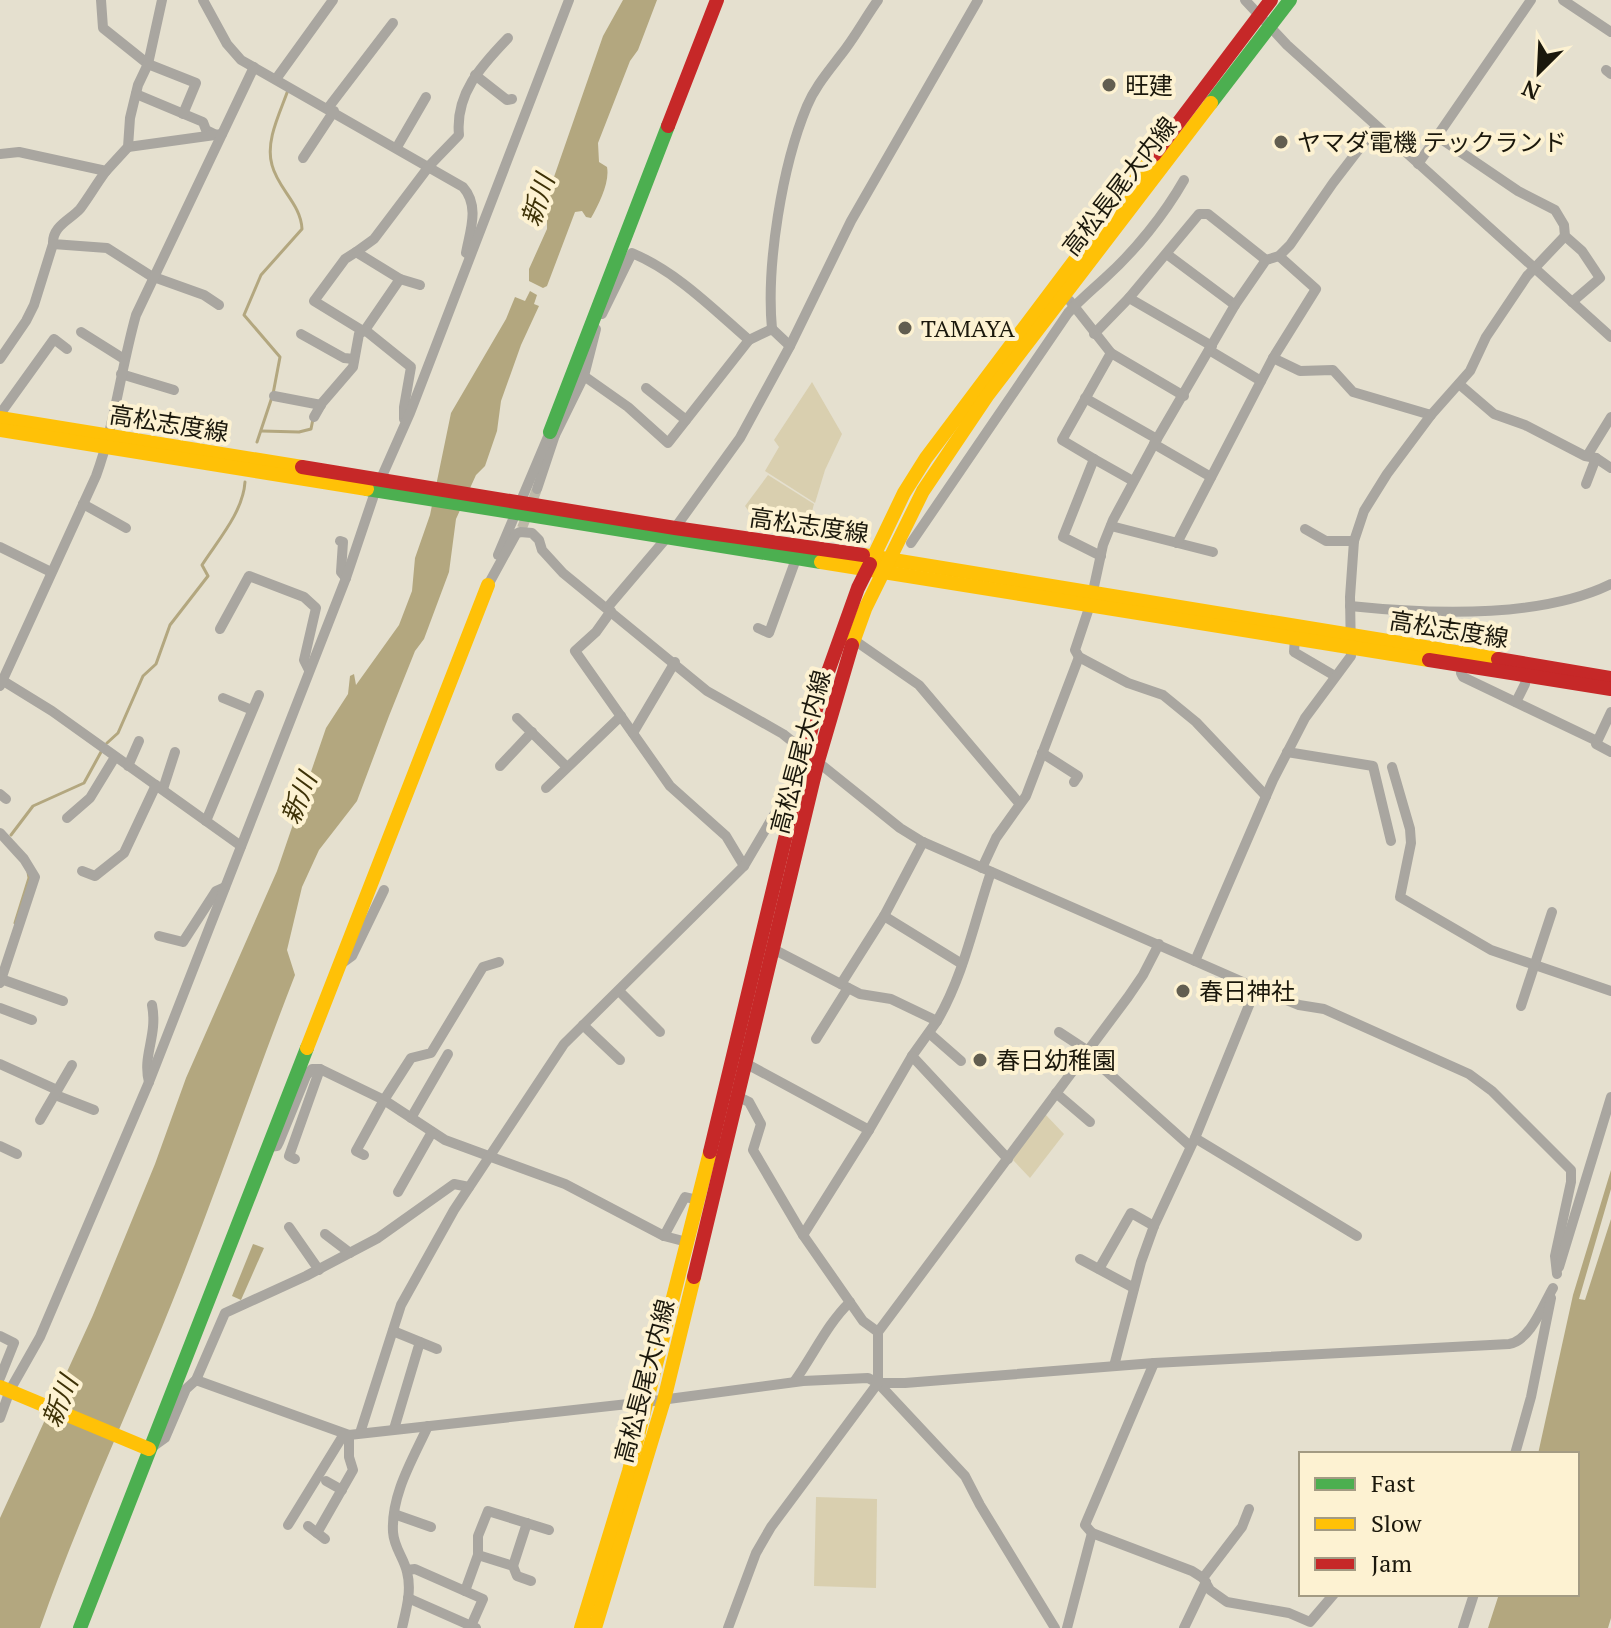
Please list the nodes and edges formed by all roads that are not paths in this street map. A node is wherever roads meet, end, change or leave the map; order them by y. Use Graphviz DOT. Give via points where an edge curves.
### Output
graph roads {
  1 [pos="101,0"];
  2 [pos="162,0"];
  3 [pos="203,0"];
  4 [pos="333,0"];
  5 [pos="569,0"];
  6 [pos="717,0"];
  7 [pos="878,0"];
  8 [pos="978,0"];
  9 [pos="1245,0"];
  10 [pos="1271,0"];
  11 [pos="1290,0"];
  12 [pos="1531,0"];
  13 [pos="1563,0"];
  14 [pos="1264,22"];
  15 [pos="393,23"];
  16 [pos="1611,32"];
  17 [pos="508,38"];
  18 [pos="148,64"];
  19 [pos="254,67"];
  20 [pos="475,75"];
  21 [pos="276,79"];
  22 [pos="136,94"];
  23 [pos="426,97"];
  24 [pos="512,99"];
  25 [pos="331,110"];
  26 [pos="183,114"];
  27 [pos="1376,127"];
  28 [pos="219,134"];
  29 [pos="1437,136"];
  30 [pos="128,147"];
  31 [pos="397,147"];
  32 [pos="0,154"];
  33 [pos="303,158"];
  34 [pos="1418,164"];
  35 [pos="430,165"];
  36 [pos="106,171"];
  37 [pos="1184,180"];
  38 [pos="1565,236"];
  39 [pos="53,244"];
  40 [pos="356,252"];
  41 [pos="1168,255"];
  42 [pos="1279,256"];
  43 [pos="1266,260"];
  44 [pos="467,264"];
  45 [pos="1536,269"];
  46 [pos="154,276"];
  47 [pos="400,279"];
  48 [pos="420,285"];
  49 [pos="1064,296"];
  50 [pos="1129,298"];
  51 [pos="1572,302"];
  52 [pos="219,305"];
  53 [pos="1235,305"];
  54 [pos="772,329"];
  55 [pos="364,331"];
  56 [pos="81,332"];
  57 [pos="301,334"];
  58 [pos="1094,334"];
  59 [pos="1611,337"];
  60 [pos="749,340"];
  61 [pos="790,346"];
  62 [pos="1210,348"];
  63 [pos="67,349"];
  64 [pos="1111,353"];
  65 [pos="1273,358"];
  66 [pos="0,359"];
  67 [pos="124,359"];
  68 [pos="354,359"];
  69 [pos="121,374"];
  70 [pos="584,376"];
  71 [pos="1261,381"];
  72 [pos="1459,384"];
  73 [pos="646,388"];
  74 [pos="174,390"];
  75 [pos="274,396"];
  76 [pos="1184,396"];
  77 [pos="1085,398"];
  78 [pos="321,405"];
  79 [pos="1431,415"];
  80 [pos="0,416"];
  81 [pos="314,417"];
  82 [pos="1611,417"];
  83 [pos="686,420"];
  84 [pos="405,425"];
  85 [pos="0,430"];
  86 [pos="552,433"];
  87 [pos="108,442"];
  88 [pos="1156,442"];
  89 [pos="1592,457"];
  90 [pos="1094,459"];
  91 [pos="1611,468"];
  92 [pos="1211,477"];
  93 [pos="1133,481"];
  94 [pos="1586,484"];
  95 [pos="383,487"];
  96 [pos="537,489"];
  97 [pos="83,504"];
  98 [pos="517,515"];
  99 [pos="1111,526"];
  100 [pos="126,528"];
  101 [pos="1305,529"];
  102 [pos="671,533"];
  103 [pos="340,541"];
  104 [pos="1354,541"];
  105 [pos="911,543"];
  106 [pos="1177,543"];
  107 [pos="0,547"];
  108 [pos="1213,552"];
  109 [pos="1101,556"];
  110 [pos="796,559"];
  111 [pos="869,563"];
  112 [pos="886,566"];
  113 [pos="51,572"];
  114 [pos="346,578"];
  115 [pos="1611,584"];
  116 [pos="488,585"];
  117 [pos="1092,599"];
  118 [pos="1350,606"];
  119 [pos="609,609"];
  120 [pos="758,628"];
  121 [pos="220,629"];
  122 [pos="1295,638"];
  123 [pos="854,640"];
  124 [pos="1350,641"];
  125 [pos="1079,657"];
  126 [pos="675,662"];
  127 [pos="1462,665"];
  128 [pos="309,670"];
  129 [pos="1526,675"];
  130 [pos="1335,676"];
  131 [pos="1611,678"];
  132 [pos="1,682"];
  133 [pos="1611,689"];
  134 [pos="259,695"];
  135 [pos="223,698"];
  136 [pos="1516,702"];
  137 [pos="252,710"];
  138 [pos="1611,712"];
  139 [pos="621,716"];
  140 [pos="517,718"];
  141 [pos="532,732"];
  142 [pos="633,733"];
  143 [pos="139,741"];
  144 [pos="1597,741"];
  145 [pos="806,751"];
  146 [pos="175,752"];
  147 [pos="1287,752"];
  148 [pos="1611,752"];
  149 [pos="1042,753"];
  150 [pos="115,757"];
  151 [pos="818,761"];
  152 [pos="128,766"];
  153 [pos="500,766"];
  154 [pos="567,767"];
  155 [pos="1392,767"];
  156 [pos="1074,782"];
  157 [pos="159,787"];
  158 [pos="546,788"];
  159 [pos="1266,796"];
  160 [pos="1019,803"];
  161 [pos="791,815"];
  162 [pos="67,818"];
  163 [pos="206,821"];
  164 [pos="0,833"];
  165 [pos="1391,841"];
  166 [pos="923,842"];
  167 [pos="241,846"];
  168 [pos="744,866"];
  169 [pos="986,870"];
  170 [pos="82,871"];
  171 [pos="225,887"];
  172 [pos="384,890"];
  173 [pos="1552,912"];
  174 [pos="884,916"];
  175 [pos="159,936"];
  176 [pos="1159,944"];
  177 [pos="773,949"];
  178 [pos="1195,961"];
  179 [pos="499,962"];
  180 [pos="962,964"];
  181 [pos="340,965"];
  182 [pos="1534,966"];
  183 [pos="1,981"];
  184 [pos="845,986"];
  185 [pos="1256,988"];
  186 [pos="619,991"];
  187 [pos="1611,991"];
  188 [pos="63,1001"];
  189 [pos="152,1005"];
  190 [pos="1521,1006"];
  191 [pos="0,1008"];
  192 [pos="32,1020"];
  193 [pos="937,1021"];
  194 [pos="583,1025"];
  195 [pos="660,1032"];
  196 [pos="1059,1032"];
  197 [pos="929,1033"];
  198 [pos="816,1039"];
  199 [pos="1087,1052"];
  200 [pos="448,1054"];
  201 [pos="912,1056"];
  202 [pos="620,1060"];
  203 [pos="961,1061"];
  204 [pos="745,1063"];
  205 [pos="0,1064"];
  206 [pos="72,1065"];
  207 [pos="320,1069"];
  208 [pos="149,1082"];
  209 [pos="57,1093"];
  210 [pos="1056,1093"];
  211 [pos="737,1096"];
  212 [pos="1611,1097"];
  213 [pos="384,1100"];
  214 [pos="94,1110"];
  215 [pos="411,1118"];
  216 [pos="40,1120"];
  217 [pos="1090,1122"];
  218 [pos="869,1130"];
  219 [pos="432,1132"];
  220 [pos="1192,1142"];
  221 [pos="0,1146"];
  222 [pos="269,1147"];
  223 [pos="17,1154"];
  224 [pos="364,1155"];
  225 [pos="490,1157"];
  226 [pos="295,1159"];
  227 [pos="1008,1159"];
  228 [pos="469,1187"];
  229 [pos="398,1192"];
  230 [pos="698,1200"];
  231 [pos="1154,1226"];
  232 [pos="289,1227"];
  233 [pos="325,1234"];
  234 [pos="803,1235"];
  235 [pos="664,1236"];
  236 [pos="1357,1236"];
  237 [pos="687,1242"];
  238 [pos="350,1253"];
  239 [pos="1080,1259"];
  240 [pos="1099,1269"];
  241 [pos="319,1270"];
  242 [pos="1557,1274"];
  243 [pos="1134,1288"];
  244 [pos="1553,1288"];
  245 [pos="850,1302"];
  246 [pos="393,1331"];
  247 [pos="878,1332"];
  248 [pos="0,1336"];
  249 [pos="420,1342"];
  250 [pos="437,1349"];
  251 [pos="1154,1363"];
  252 [pos="1114,1366"];
  253 [pos="196,1380"];
  254 [pos="794,1382"];
  255 [pos="878,1383"];
  256 [pos="3,1385"];
  257 [pos="664,1400"];
  258 [pos="646,1402"];
  259 [pos="0,1418"];
  260 [pos="428,1426"];
  261 [pos="394,1429"];
  262 [pos="351,1434"];
  263 [pos="148,1448"];
  264 [pos="1516,1452"];
  265 [pos="326,1481"];
  266 [pos="342,1490"];
  267 [pos="1249,1509"];
  268 [pos="394,1514"];
  269 [pos="527,1523"];
  270 [pos="288,1525"];
  271 [pos="431,1527"];
  272 [pos="549,1530"];
  273 [pos="317,1533"];
  274 [pos="1092,1533"];
  275 [pos="478,1555"];
  276 [pos="513,1566"];
  277 [pos="407,1570"];
  278 [pos="1204,1580"];
  279 [pos="531,1581"];
  280 [pos="465,1591"];
  281 [pos="1332,1596"];
  282 [pos="1473,1596"];
  283 [pos="408,1598"];
  284 [pos="474,1627"];
  285 [pos="80,1628"];
  286 [pos="402,1628"];
  287 [pos="581,1628"];
  288 [pos="595,1628"];
  289 [pos="728,1628"];
  290 [pos="1055,1628"];
  291 [pos="1067,1628"];
  292 [pos="1184,1628"];
  293 [pos="1463,1628"];
  1 -- 18 [label="street" via="103,28"];
  2 -- 18 [label="street"];
  3 -- 19 [label="street" via="227,44"];
  4 -- 21 [label="street"];
  5 -- 44 [label="street"];
  6 -- 86 [label="main road"];
  7 -- 54 [label="street" via="824,74 790,156 772,269"];
  8 -- 61 [label="street" via="851,221"];
  9 -- 14 [label="street"];
  10 -- 14 [label="main road, 高松長尾大内線"];
  11 -- 14 [label="main road, 高松長尾大内線"];
  12 -- 29 [label="street"];
  13 -- 16 [label="street"];
  14 -- 27 [label="street"];
  14 -- 49 [label="main road, 高松長尾大内線"];
  15 -- 25 [label="street"];
  17 -- 20 [label="street"];
  18 -- 22 [label="street"];
  18 -- 26 [label="street" via="196,83"];
  19 -- 21 [label="street"];
  19 -- 28 [label="street"];
  20 -- 24 [label="street"];
  20 -- 35 [label="street" via="460,104 459,135"];
  21 -- 25 [label="street"];
  22 -- 26 [label="street"];
  22 -- 30 [label="street"];
  23 -- 31 [label="street"];
  25 -- 31 [label="street"];
  25 -- 33 [label="street"];
  26 -- 28 [label="street"];
  27 -- 34 [label="street"];
  27 -- 42 [label="street"];
  28 -- 30 [label="street"];
  28 -- 46 [label="street"];
  29 -- 34 [label="street"];
  29 -- 38 [label="street" via="1555,210"];
  30 -- 36 [label="street"];
  31 -- 35 [label="street"];
  32 -- 36 [label="street" via="19,152"];
  34 -- 45 [label="street"];
  35 -- 40 [label="street" via="374,239"];
  35 -- 44 [label="street" via="471,195"];
  36 -- 39 [label="street" via="60,226"];
  37 -- 49 [label="street" via="1111,272"];
  38 -- 45 [label="street"];
  38 -- 51 [label="street" via="1600,278"];
  39 -- 46 [label="street" via="107,248"];
  39 -- 66 [label="street" via="34,305"];
  40 -- 47 [label="street"];
  40 -- 55 [label="street" via="314,301"];
  41 -- 43 [label="street" via="1199,214 1208,214"];
  41 -- 50 [label="street"];
  41 -- 53 [label="street"];
  42 -- 43 [label="street"];
  42 -- 65 [label="street" via="1316,289"];
  43 -- 53 [label="street"];
  44 -- 84 [label="street"];
  45 -- 51 [label="street"];
  45 -- 72 [label="street"];
  46 -- 52 [label="street"];
  46 -- 67 [label="street"];
  47 -- 48 [label="street"];
  47 -- 55 [label="street"];
  49 -- 58 [label="street"];
  49 -- 105 [label="street"];
  49 -- 111 [label="main road, 高松長尾大内線" via="926,458"];
  49 -- 112 [label="main road, 高松長尾大内線" via="940,466"];
  50 -- 58 [label="street"];
  50 -- 62 [label="street"];
  51 -- 59 [label="street"];
  53 -- 62 [label="street"];
  54 -- 60 [label="street"];
  54 -- 61 [label="street"];
  55 -- 68 [label="street"];
  55 -- 84 [label="street" via="411,367"];
  56 -- 67 [label="street"];
  57 -- 68 [label="street"];
  58 -- 64 [label="street"];
  60 -- 70 [label="street" via="682,282 632,253 597,325"];
  60 -- 83 [label="street"];
  61 -- 102 [label="street" via="740,438"];
  62 -- 71 [label="street"];
  62 -- 76 [label="street"];
  63 -- 80 [label="street" via="54,339"];
  64 -- 76 [label="street"];
  64 -- 77 [label="street"];
  65 -- 71 [label="street"];
  65 -- 79 [label="street" via="1300,371 1333,370 1353,392"];
  67 -- 69 [label="street"];
  68 -- 78 [label="street"];
  69 -- 74 [label="street"];
  69 -- 87 [label="street"];
  70 -- 83 [label="street" via="668,443"];
  70 -- 86 [label="street"];
  71 -- 92 [label="street"];
  72 -- 79 [label="street"];
  72 -- 89 [label="street" via="1494,414"];
  73 -- 83 [label="street"];
  75 -- 78 [label="street"];
  76 -- 88 [label="street"];
  77 -- 88 [label="street"];
  77 -- 90 [label="street" via="1062,440"];
  78 -- 81 [label="street"];
  79 -- 104 [label="street" via="1364,511"];
  80 -- 87 [label="main road, 高松志度線"];
  82 -- 89 [label="street"];
  84 -- 95 [label="street"];
  85 -- 87 [label="main road, 高松志度線"];
  86 -- 96 [label="street"];
  86 -- 98 [label="street"];
  87 -- 95 [label="main road, 高松志度線"];
  87 -- 97 [label="street"];
  88 -- 92 [label="street"];
  88 -- 93 [label="street"];
  89 -- 91 [label="street"];
  89 -- 94 [label="street"];
  90 -- 93 [label="street"];
  90 -- 109 [label="street" via="1063,537"];
  92 -- 106 [label="street"];
  93 -- 99 [label="street"];
  95 -- 98 [label="main road, 高松志度線"];
  95 -- 114 [label="street"];
  97 -- 100 [label="street"];
  97 -- 113 [label="street"];
  98 -- 102 [label="main road, 高松志度線"];
  98 -- 116 [label="street"];
  98 -- 116 [label="street" via="512,540"];
  98 -- 119 [label="street" via="563,573"];
  99 -- 106 [label="street"];
  99 -- 109 [label="street"];
  101 -- 104 [label="street" via="1326,541"];
  102 -- 110 [label="main road, 高松志度線"];
  102 -- 111 [label="main road, 高松志度線"];
  102 -- 119 [label="street"];
  103 -- 114 [label="street"];
  104 -- 118 [label="street"];
  106 -- 108 [label="street"];
  107 -- 113 [label="street"];
  109 -- 117 [label="street"];
  110 -- 111 [label="main road, 高松志度線"];
  110 -- 120 [label="street" via="769,633"];
  111 -- 112 [label="main road, 高松志度線"];
  111 -- 145 [label="main road, 高松長尾大内線" via="832,656"];
  112 -- 117 [label="main road, 高松志度線"];
  112 -- 123 [label="main road, 高松長尾大内線"];
  113 -- 132 [label="street"];
  114 -- 128 [label="street"];
  115 -- 118 [label="street" via="1531,607 1490,611"];
  116 -- 181 [label="main road"];
  117 -- 122 [label="main road, 高松志度線"];
  117 -- 124 [label="main road, 高松志度線"];
  117 -- 125 [label="street" via="1075,650"];
  118 -- 124 [label="street"];
  119 -- 126 [label="street"];
  119 -- 139 [label="street" via="596,632 575,651"];
  121 -- 128 [label="street" via="249,576 304,597 316,608 304,660"];
  122 -- 124 [label="main road, 高松志度線"];
  122 -- 130 [label="street" via="1294,652"];
  123 -- 151 [label="main road, 高松長尾大内線"];
  123 -- 160 [label="street" via="919,685"];
  124 -- 127 [label="main road, 高松志度線"];
  124 -- 130 [label="street" via="1351,656"];
  124 -- 131 [label="main road, 高松志度線"];
  125 -- 149 [label="street"];
  125 -- 159 [label="street" via="1163,695"];
  126 -- 142 [label="street"];
  126 -- 145 [label="street" via="707,691"];
  127 -- 129 [label="main road, 高松志度線"];
  127 -- 136 [label="street" via="1463,677"];
  128 -- 167 [label="street"];
  129 -- 133 [label="main road, 高松志度線"];
  129 -- 136 [label="street"];
  130 -- 147 [label="street"];
  132 -- 150 [label="street"];
  134 -- 137 [label="street"];
  135 -- 137 [label="street"];
  136 -- 144 [label="street"];
  137 -- 163 [label="street"];
  138 -- 144 [label="street"];
  139 -- 142 [label="street"];
  139 -- 154 [label="street"];
  140 -- 141 [label="street"];
  141 -- 153 [label="street"];
  141 -- 154 [label="street"];
  142 -- 168 [label="street" via="670,786 726,836"];
  143 -- 152 [label="street"];
  144 -- 148 [label="street"];
  145 -- 151 [label="street"];
  145 -- 161 [label="main road, 高松長尾大内線"];
  146 -- 157 [label="street"];
  147 -- 159 [label="street"];
  147 -- 165 [label="street" via="1373,766"];
  149 -- 156 [label="street" via="1078,776"];
  149 -- 160 [label="street"];
  150 -- 152 [label="street"];
  150 -- 162 [label="street" via="90,798"];
  151 -- 166 [label="street"];
  151 -- 177 [label="main road, 高松長尾大内線"];
  152 -- 157 [label="street"];
  154 -- 158 [label="street"];
  155 -- 182 [label="street" via="1411,843 1400,897 1491,950"];
  157 -- 163 [label="street"];
  157 -- 170 [label="street" via="124,853 95,876"];
  159 -- 178 [label="street"];
  160 -- 169 [label="street" via="996,838"];
  161 -- 168 [label="street" via="774,815"];
  161 -- 230 [label="main road, 高松長尾大内線"];
  163 -- 167 [label="street"];
  164 -- 183 [label="street" via="35,877"];
  166 -- 169 [label="street"];
  166 -- 174 [label="street"];
  167 -- 171 [label="street"];
  168 -- 186 [label="street"];
  169 -- 176 [label="street"];
  169 -- 180 [label="street"];
  171 -- 175 [label="street" via="216,891 183,942"];
  171 -- 208 [label="street"];
  172 -- 181 [label="street" via="352,956"];
  173 -- 182 [label="street"];
  174 -- 180 [label="street"];
  174 -- 184 [label="street"];
  176 -- 178 [label="street"];
  176 -- 199 [label="street"];
  177 -- 184 [label="street"];
  177 -- 204 [label="main road, 高松長尾大内線"];
  178 -- 185 [label="street"];
  179 -- 213 [label="street" via="483,967 431,1053 411,1058"];
  180 -- 193 [label="street"];
  181 -- 222 [label="main road"];
  182 -- 187 [label="street"];
  182 -- 190 [label="street"];
  183 -- 188 [label="street"];
  184 -- 193 [label="street" via="891,999"];
  184 -- 198 [label="street"];
  185 -- 220 [label="street"];
  185 -- 242 [label="street" via="1324,1009 1452,1065 1492,1091 1571,1170 1555,1256"];
  186 -- 194 [label="street"];
  186 -- 195 [label="street"];
  189 -- 208 [label="street"];
  191 -- 192 [label="street"];
  193 -- 197 [label="street"];
  194 -- 202 [label="street"];
  194 -- 225 [label="street" via="564,1044"];
  196 -- 199 [label="street"];
  197 -- 201 [label="street"];
  197 -- 203 [label="street"];
  199 -- 210 [label="street"];
  199 -- 220 [label="street"];
  200 -- 215 [label="street"];
  201 -- 218 [label="street"];
  201 -- 227 [label="street"];
  204 -- 211 [label="main road, 高松長尾大内線"];
  204 -- 218 [label="street"];
  205 -- 209 [label="street"];
  206 -- 209 [label="street"];
  207 -- 213 [label="street"];
  207 -- 222 [label="street" via="306,1076 277,1146"];
  207 -- 226 [label="street" via="289,1156"];
  208 -- 256 [label="street" via="40,1337"];
  209 -- 214 [label="street"];
  209 -- 216 [label="street"];
  210 -- 217 [label="street"];
  210 -- 227 [label="street"];
  211 -- 234 [label="street" via="749,1102 761,1124 753,1150"];
  211 -- 257 [label="main road, 高松長尾大内線"];
  212 -- 242 [label="street"];
  213 -- 215 [label="street"];
  213 -- 224 [label="street" via="356,1151"];
  215 -- 219 [label="street"];
  218 -- 234 [label="street"];
  219 -- 225 [label="street"];
  219 -- 229 [label="street" via="415,1172"];
  220 -- 231 [label="street"];
  220 -- 236 [label="street"];
  221 -- 223 [label="street"];
  222 -- 263 [label="main road"];
  225 -- 228 [label="street"];
  225 -- 235 [label="street" via="565,1184"];
  227 -- 247 [label="street"];
  228 -- 238 [label="street" via="454,1184 401,1224"];
  228 -- 246 [label="street" via="401,1305"];
  230 -- 235 [label="street" via="685,1197"];
  230 -- 237 [label="main road, 高松長尾大内線"];
  231 -- 240 [label="street" via="1131,1213"];
  231 -- 243 [label="street"];
  232 -- 241 [label="street"];
  233 -- 238 [label="street"];
  234 -- 245 [label="street"];
  235 -- 237 [label="street"];
  237 -- 258 [label="main road, 高松長尾大内線"];
  238 -- 241 [label="street"];
  239 -- 240 [label="street"];
  240 -- 243 [label="street"];
  241 -- 253 [label="street" via="225,1313"];
  242 -- 244 [label="street"];
  243 -- 252 [label="street"];
  244 -- 251 [label="street" via="1516,1343"];
  244 -- 264 [label="street"];
  245 -- 247 [label="street"];
  245 -- 254 [label="street"];
  246 -- 249 [label="street"];
  246 -- 262 [label="street"];
  247 -- 255 [label="street"];
  248 -- 256 [label="street" via="14,1343"];
  249 -- 250 [label="street"];
  249 -- 261 [label="street"];
  251 -- 252 [label="street"];
  251 -- 274 [label="street" via="1085,1525"];
  252 -- 255 [label="street"];
  253 -- 262 [label="street"];
  253 -- 263 [label="street" via="186,1389 165,1438"];
  254 -- 255 [label="street" via="868,1378"];
  254 -- 257 [label="street"];
  255 -- 289 [label="street" via="771,1527"];
  255 -- 290 [label="street" via="965,1476"];
  256 -- 259 [label="street"];
  256 -- 263 [label="main road"];
  257 -- 258 [label="street"];
  257 -- 288 [label="main road, 高松長尾大内線"];
  258 -- 260 [label="street"];
  258 -- 287 [label="main road, 高松長尾大内線"];
  260 -- 261 [label="street"];
  260 -- 268 [label="street"];
  261 -- 262 [label="street"];
  262 -- 266 [label="street" via="353,1470"];
  262 -- 270 [label="street"];
  263 -- 285 [label="main road"];
  265 -- 266 [label="street"];
  266 -- 273 [label="street"];
  267 -- 278 [label="street"];
  268 -- 271 [label="street"];
  268 -- 277 [label="street" via="396,1548"];
  269 -- 272 [label="street"];
  269 -- 275 [label="street" via="488,1511 478,1536"];
  269 -- 276 [label="street"];
  274 -- 278 [label="street"];
  274 -- 291 [label="street"];
  275 -- 276 [label="street"];
  275 -- 280 [label="street"];
  276 -- 279 [label="street" via="517,1576"];
  277 -- 280 [label="street"];
  277 -- 283 [label="street"];
  278 -- 281 [label="street" via="1227,1602 1310,1622"];
  278 -- 292 [label="street"];
  280 -- 284 [label="street" via="483,1599"];
  282 -- 293 [label="street"];
  283 -- 284 [label="street"];
  283 -- 286 [label="street"];
}
